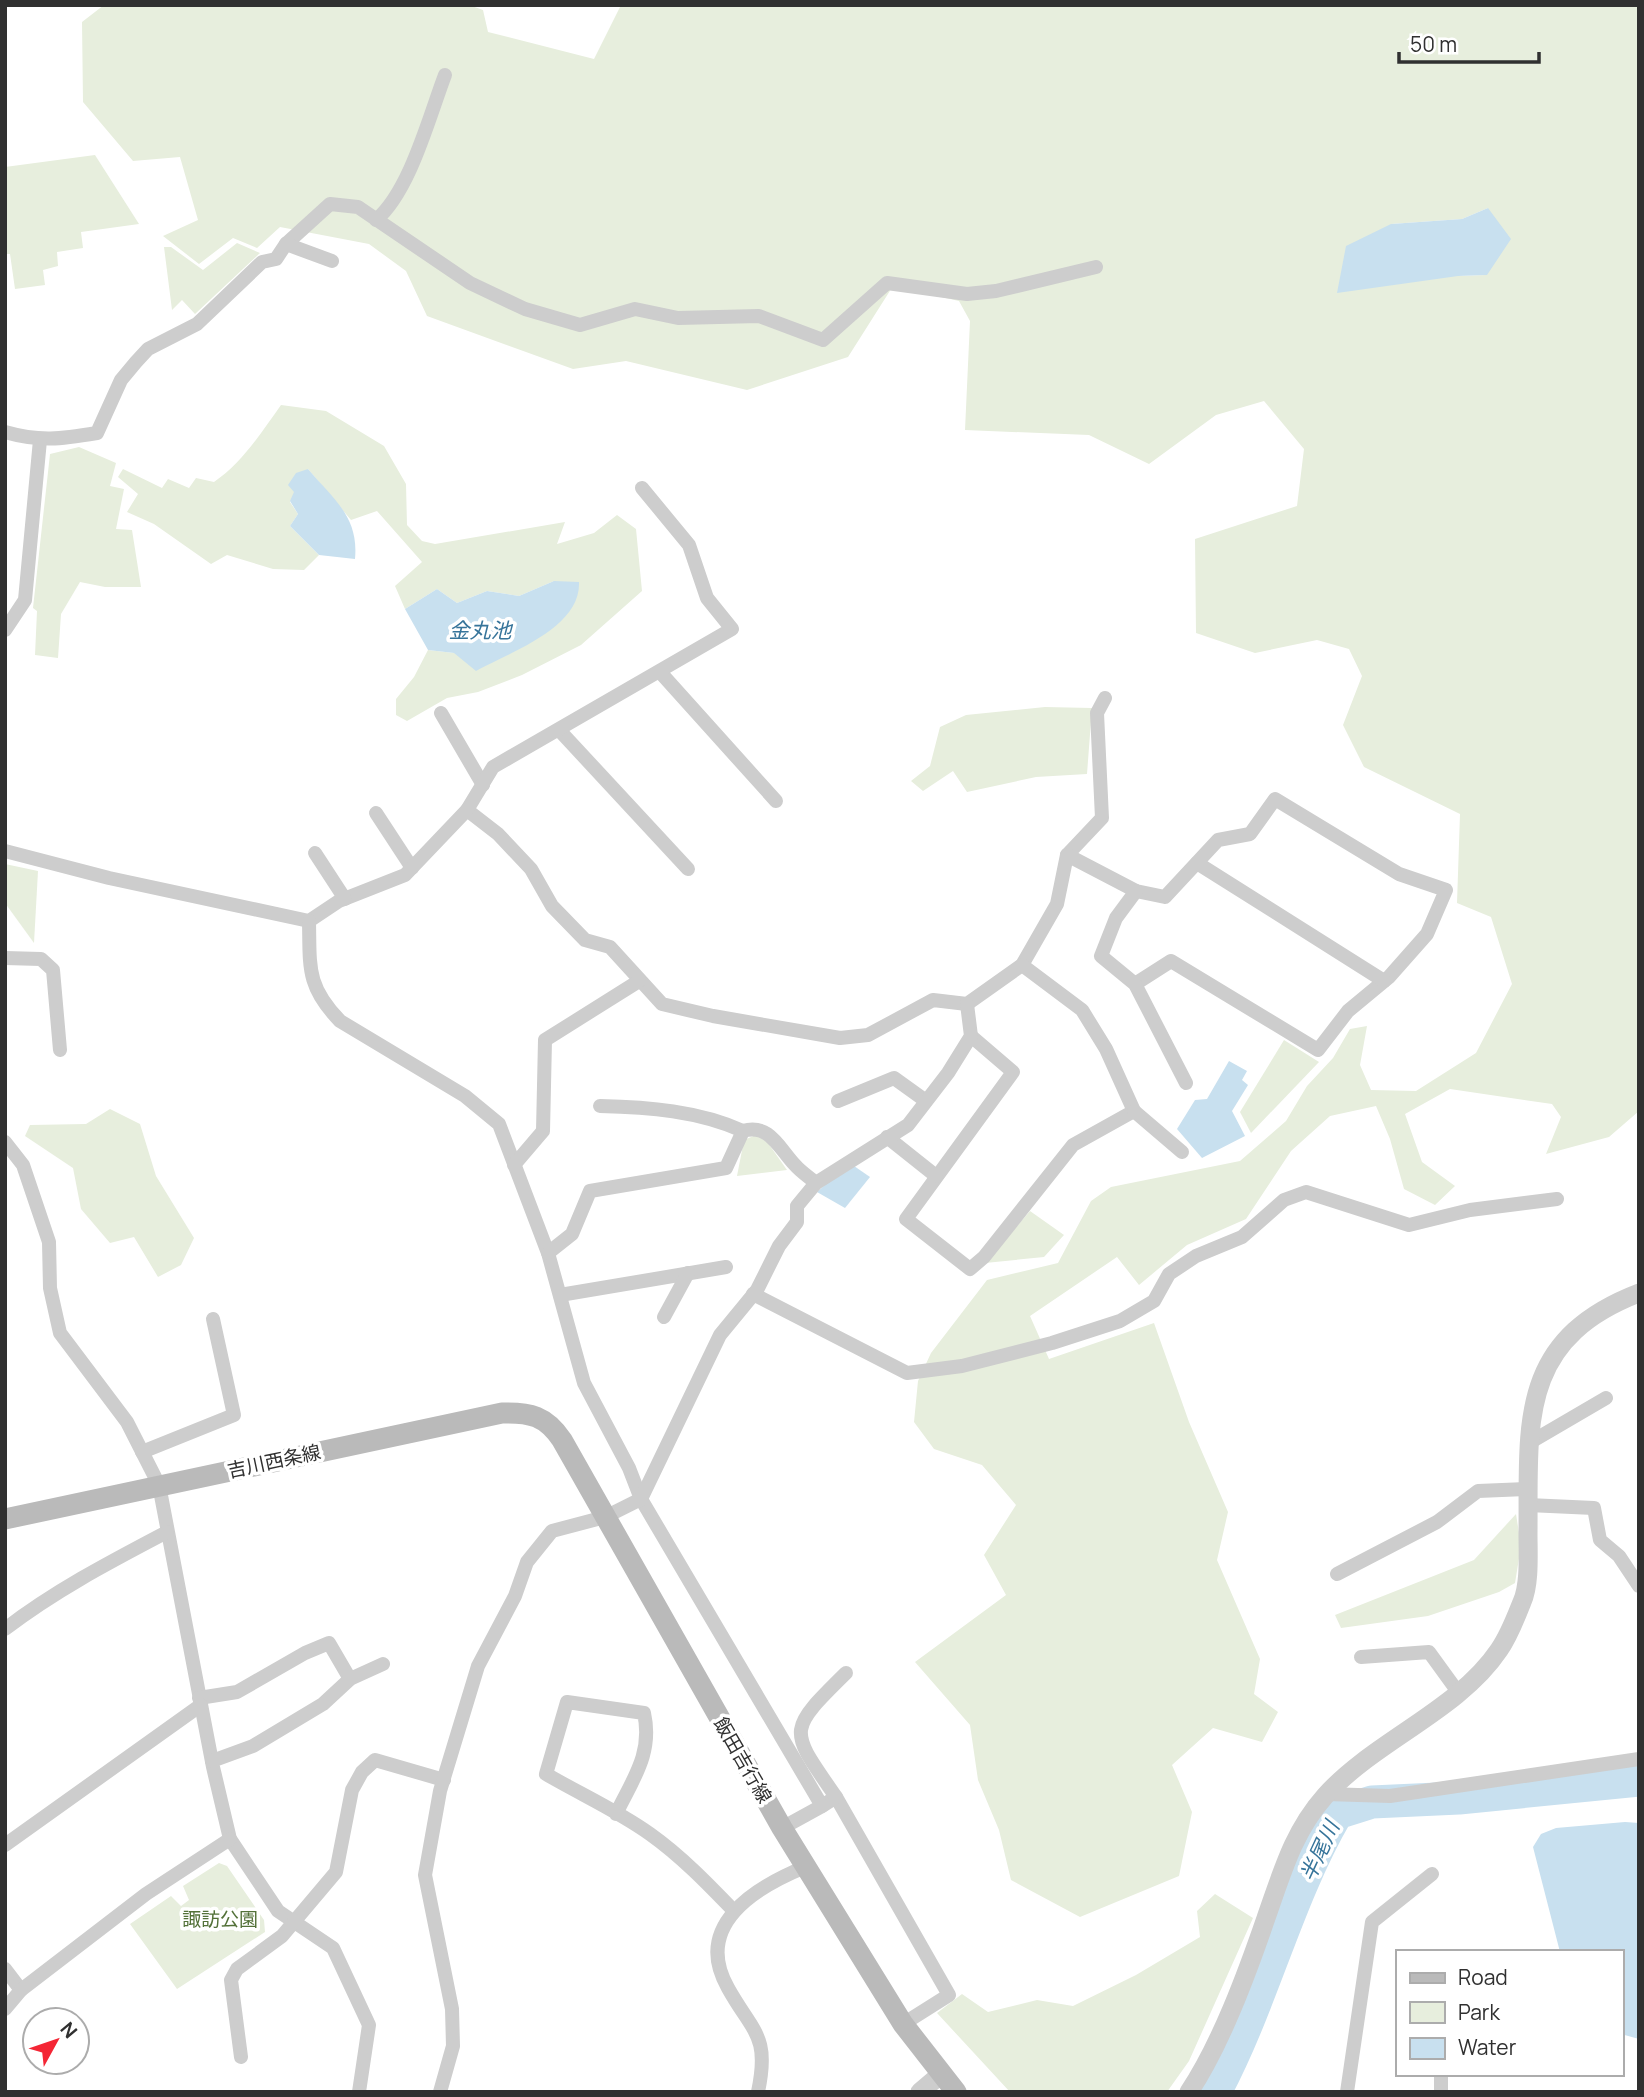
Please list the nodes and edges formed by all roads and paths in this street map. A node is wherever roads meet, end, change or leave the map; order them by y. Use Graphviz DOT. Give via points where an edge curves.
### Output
graph roads {
  1 [pos="445,75"];
  2 [pos="376,220"];
  3 [pos="286,244"];
  4 [pos="332,261"];
  5 [pos="1097,267"];
  6 [pos="5,432"];
  7 [pos="40,440"];
  8 [pos="642,488"];
  9 [pos="5,630"];
  10 [pos="660,672"];
  11 [pos="1105,698"];
  12 [pos="441,713"];
  13 [pos="560,731"];
  14 [pos="483,785"];
  15 [pos="775,801"];
  16 [pos="467,810"];
  17 [pos="376,813"];
  18 [pos="5,852"];
  19 [pos="314,853"];
  20 [pos="1067,855"];
  21 [pos="1197,863"];
  22 [pos="412,868"];
  23 [pos="688,869"];
  24 [pos="1136,891"];
  25 [pos="345,899"];
  26 [pos="309,921"];
  27 [pos="5,958"];
  28 [pos="1022,965"];
  29 [pos="639,981"];
  30 [pos="1384,981"];
  31 [pos="1135,984"];
  32 [pos="967,1004"];
  33 [pos="971,1036"];
  34 [pos="60,1050"];
  35 [pos="1186,1083"];
  36 [pos="838,1101"];
  37 [pos="926,1101"];
  38 [pos="600,1106"];
  39 [pos="1134,1111"];
  40 [pos="743,1131"];
  41 [pos="887,1137"];
  42 [pos="5,1142"];
  43 [pos="1182,1152"];
  44 [pos="514,1165"];
  45 [pos="936,1176"];
  46 [pos="816,1183"];
  47 [pos="1557,1199"];
  48 [pos="548,1253"];
  49 [pos="726,1267"];
  50 [pos="688,1273"];
  51 [pos="1639,1293"];
  52 [pos="753,1294"];
  53 [pos="560,1295"];
  54 [pos="664,1317"];
  55 [pos="213,1320"];
  56 [pos="1606,1398"];
  57 [pos="543,1419"];
  58 [pos="1529,1443"];
  59 [pos="142,1452"];
  60 [pos="159,1485"];
  61 [pos="1528,1497"];
  62 [pos="641,1499"];
  63 [pos="605,1517"];
  64 [pos="5,1519"];
  65 [pos="167,1532"];
  66 [pos="1337,1574"];
  67 [pos="1639,1586"];
  68 [pos="5,1629"];
  69 [pos="1361,1657"];
  70 [pos="383,1664"];
  71 [pos="846,1673"];
  72 [pos="350,1679"];
  73 [pos="1458,1692"];
  74 [pos="200,1702"];
  75 [pos="1639,1759"];
  76 [pos="212,1761"];
  77 [pos="444,1780"];
  78 [pos="1326,1794"];
  79 [pos="836,1797"];
  80 [pos="822,1806"];
  81 [pos="616,1814"];
  82 [pos="782,1828"];
  83 [pos="230,1839"];
  84 [pos="5,1845"];
  85 [pos="805,1867"];
  86 [pos="1432,1874"];
  87 [pos="734,1911"];
  88 [pos="293,1920"];
  89 [pos="5,1969"];
  90 [pos="21,1990"];
  91 [pos="5,2010"];
  92 [pos="903,2024"];
  93 [pos="241,2057"];
  94 [pos="940,2075"];
  95 [pos="359,2092"];
  96 [pos="440,2092"];
  97 [pos="758,2092"];
  98 [pos="920,2092"];
  99 [pos="956,2092"];
  100 [pos="1189,2092"];
  101 [pos="1348,2092"];
  1 -- 2 [label="street" via="407,172"];
  2 -- 3 [label="street" via="358,207 330,204"];
  2 -- 5 [label="street" via="470,283 525,309 580,326 635,309 678,318 759,316 823,340 887,283 967,293"];
  3 -- 4 [label="street"];
  3 -- 7 [label="street" via="276,259 262,262 197,324 148,349 121,380 97,433"];
  6 -- 7 [label="street"];
  7 -- 9 [label="street" via="25,600"];
  8 -- 10 [label="street" via="689,545 707,598 732,629"];
  10 -- 13 [label="street"];
  10 -- 15 [label="street"];
  11 -- 20 [label="street" via="1097,713 1102,818"];
  12 -- 14 [label="street"];
  13 -- 14 [label="street" via="493,767"];
  13 -- 23 [label="street"];
  14 -- 16 [label="street"];
  16 -- 22 [label="street"];
  16 -- 29 [label="street" via="531,869 552,906 585,940 610,947"];
  17 -- 22 [label="street"];
  18 -- 26 [label="street"];
  19 -- 25 [label="street"];
  20 -- 24 [label="street"];
  20 -- 28 [label="street" via="1057,904"];
  21 -- 24 [label="street" via="1165,897"];
  21 -- 30 [label="street"];
  21 -- 30 [label="street" via="1218,840 1250,834 1275,799 1399,874 1446,890 1427,934"];
  22 -- 25 [label="street"];
  24 -- 31 [label="street" via="1116,918 1101,956"];
  25 -- 26 [label="street"];
  26 -- 44 [label="street" via="311,980 324,1005 340,1021 479,1106 499,1124"];
  27 -- 34 [label="street" via="41,959 52,970"];
  28 -- 32 [label="street"];
  28 -- 39 [label="street" via="1082,1010"];
  29 -- 32 [label="street" via="662,1004 841,1038 868,1035 933,1000"];
  29 -- 44 [label="street" via="545,1040 543,1131"];
  30 -- 31 [label="street" via="1348,1011 1318,1050 1171,961"];
  31 -- 35 [label="street"];
  32 -- 33 [label="street"];
  33 -- 37 [label="street"];
  33 -- 45 [label="street" via="1013,1072"];
  36 -- 37 [label="street" via="894,1078"];
  37 -- 41 [label="street" via="908,1125"];
  38 -- 40 [label="street" via="650,1107 724,1122"];
  39 -- 43 [label="street"];
  39 -- 45 [label="street" via="1073,1145 970,1269 906,1219"];
  40 -- 46 [label="street" via="755,1128 769,1133"];
  40 -- 48 [label="street" via="726,1168 590,1191 572,1234"];
  41 -- 45 [label="street"];
  41 -- 46 [label="street"];
  42 -- 59 [label="street" via="23,1165 49,1242 50,1288 60,1333 127,1422"];
  44 -- 48 [label="street"];
  46 -- 52 [label="street" via="797,1206 797,1222"];
  47 -- 52 [label="street" via="1470,1210 1409,1224 1306,1192 1284,1200 1242,1237 1196,1256 1169,1274 1154,1301 1120,1321 962,1366 906,1373"];
  48 -- 53 [label="street"];
  49 -- 50 [label="street"];
  50 -- 53 [label="street"];
  50 -- 54 [label="street"];
  51 -- 58 [label="street" via="1608,1305 1569,1336 1541,1375 1529,1419"];
  52 -- 62 [label="street" via="720,1335"];
  53 -- 62 [label="street" via="584,1383"];
  55 -- 59 [label="street" via="234,1415"];
  56 -- 58 [label="street"];
  57 -- 60 [label="main road, 吉川西条線" via="522,1412 502,1413"];
  57 -- 63 [label="main road, 飯田吉行線" via="562,1440"];
  58 -- 61 [label="street"];
  59 -- 60 [label="street"];
  60 -- 64 [label="main road, 吉川西条線"];
  60 -- 65 [label="street"];
  61 -- 66 [label="street" via="1478,1491 1437,1522"];
  61 -- 67 [label="street" via="1594,1508 1600,1540 1619,1556"];
  61 -- 73 [label="street" via="1524,1599 1499,1650"];
  62 -- 63 [label="street"];
  62 -- 80 [label="street"];
  63 -- 77 [label="street" via="552,1531 527,1562 515,1596 478,1666"];
  63 -- 82 [label="main road, 飯田吉行線"];
  65 -- 68 [label="street" via="80,1577"];
  65 -- 74 [label="street"];
  69 -- 73 [label="street" via="1429,1652"];
  70 -- 72 [label="street"];
  71 -- 79 [label="street" via="808,1711 799,1730 801,1744"];
  72 -- 74 [label="street" via="329,1643 237,1692"];
  72 -- 76 [label="street" via="323,1704 253,1746"];
  73 -- 78 [label="street"];
  74 -- 76 [label="street"];
  74 -- 84 [label="street"];
  75 -- 78 [label="street" via="1390,1796"];
  76 -- 83 [label="street"];
  77 -- 88 [label="street" via="375,1760 362,1772 352,1790 336,1872"];
  77 -- 96 [label="street" via="425,1875 452,2009 453,2046"];
  78 -- 100 [label="street" via="1296,1834 1249,1967"];
  79 -- 80 [label="street"];
  79 -- 92 [label="street" via="949,1995"];
  80 -- 82 [label="street"];
  81 -- 81 [label="street" via="546,1774 568,1702 644,1713 646,1751"];
  81 -- 87 [label="street" via="649,1833"];
  82 -- 85 [label="main road, 飯田吉行線"];
  83 -- 88 [label="street" via="278,1910"];
  83 -- 90 [label="street" via="146,1894"];
  85 -- 87 [label="street" via="761,1888"];
  85 -- 92 [label="main road, 飯田吉行線"];
  86 -- 101 [label="street" via="1372,1922"];
  87 -- 97 [label="street" via="719,1952 727,1987 751,2021 762,2051"];
  88 -- 93 [label="street" via="282,1936 237,1969 231,1980"];
  88 -- 95 [label="street" via="333,1948 369,2025"];
  89 -- 90 [label="street"];
  90 -- 91 [label="street"];
  92 -- 94 [label="main road, 飯田吉行線"];
  94 -- 98 [label="street"];
  94 -- 99 [label="main road, 飯田吉行線"];
}
